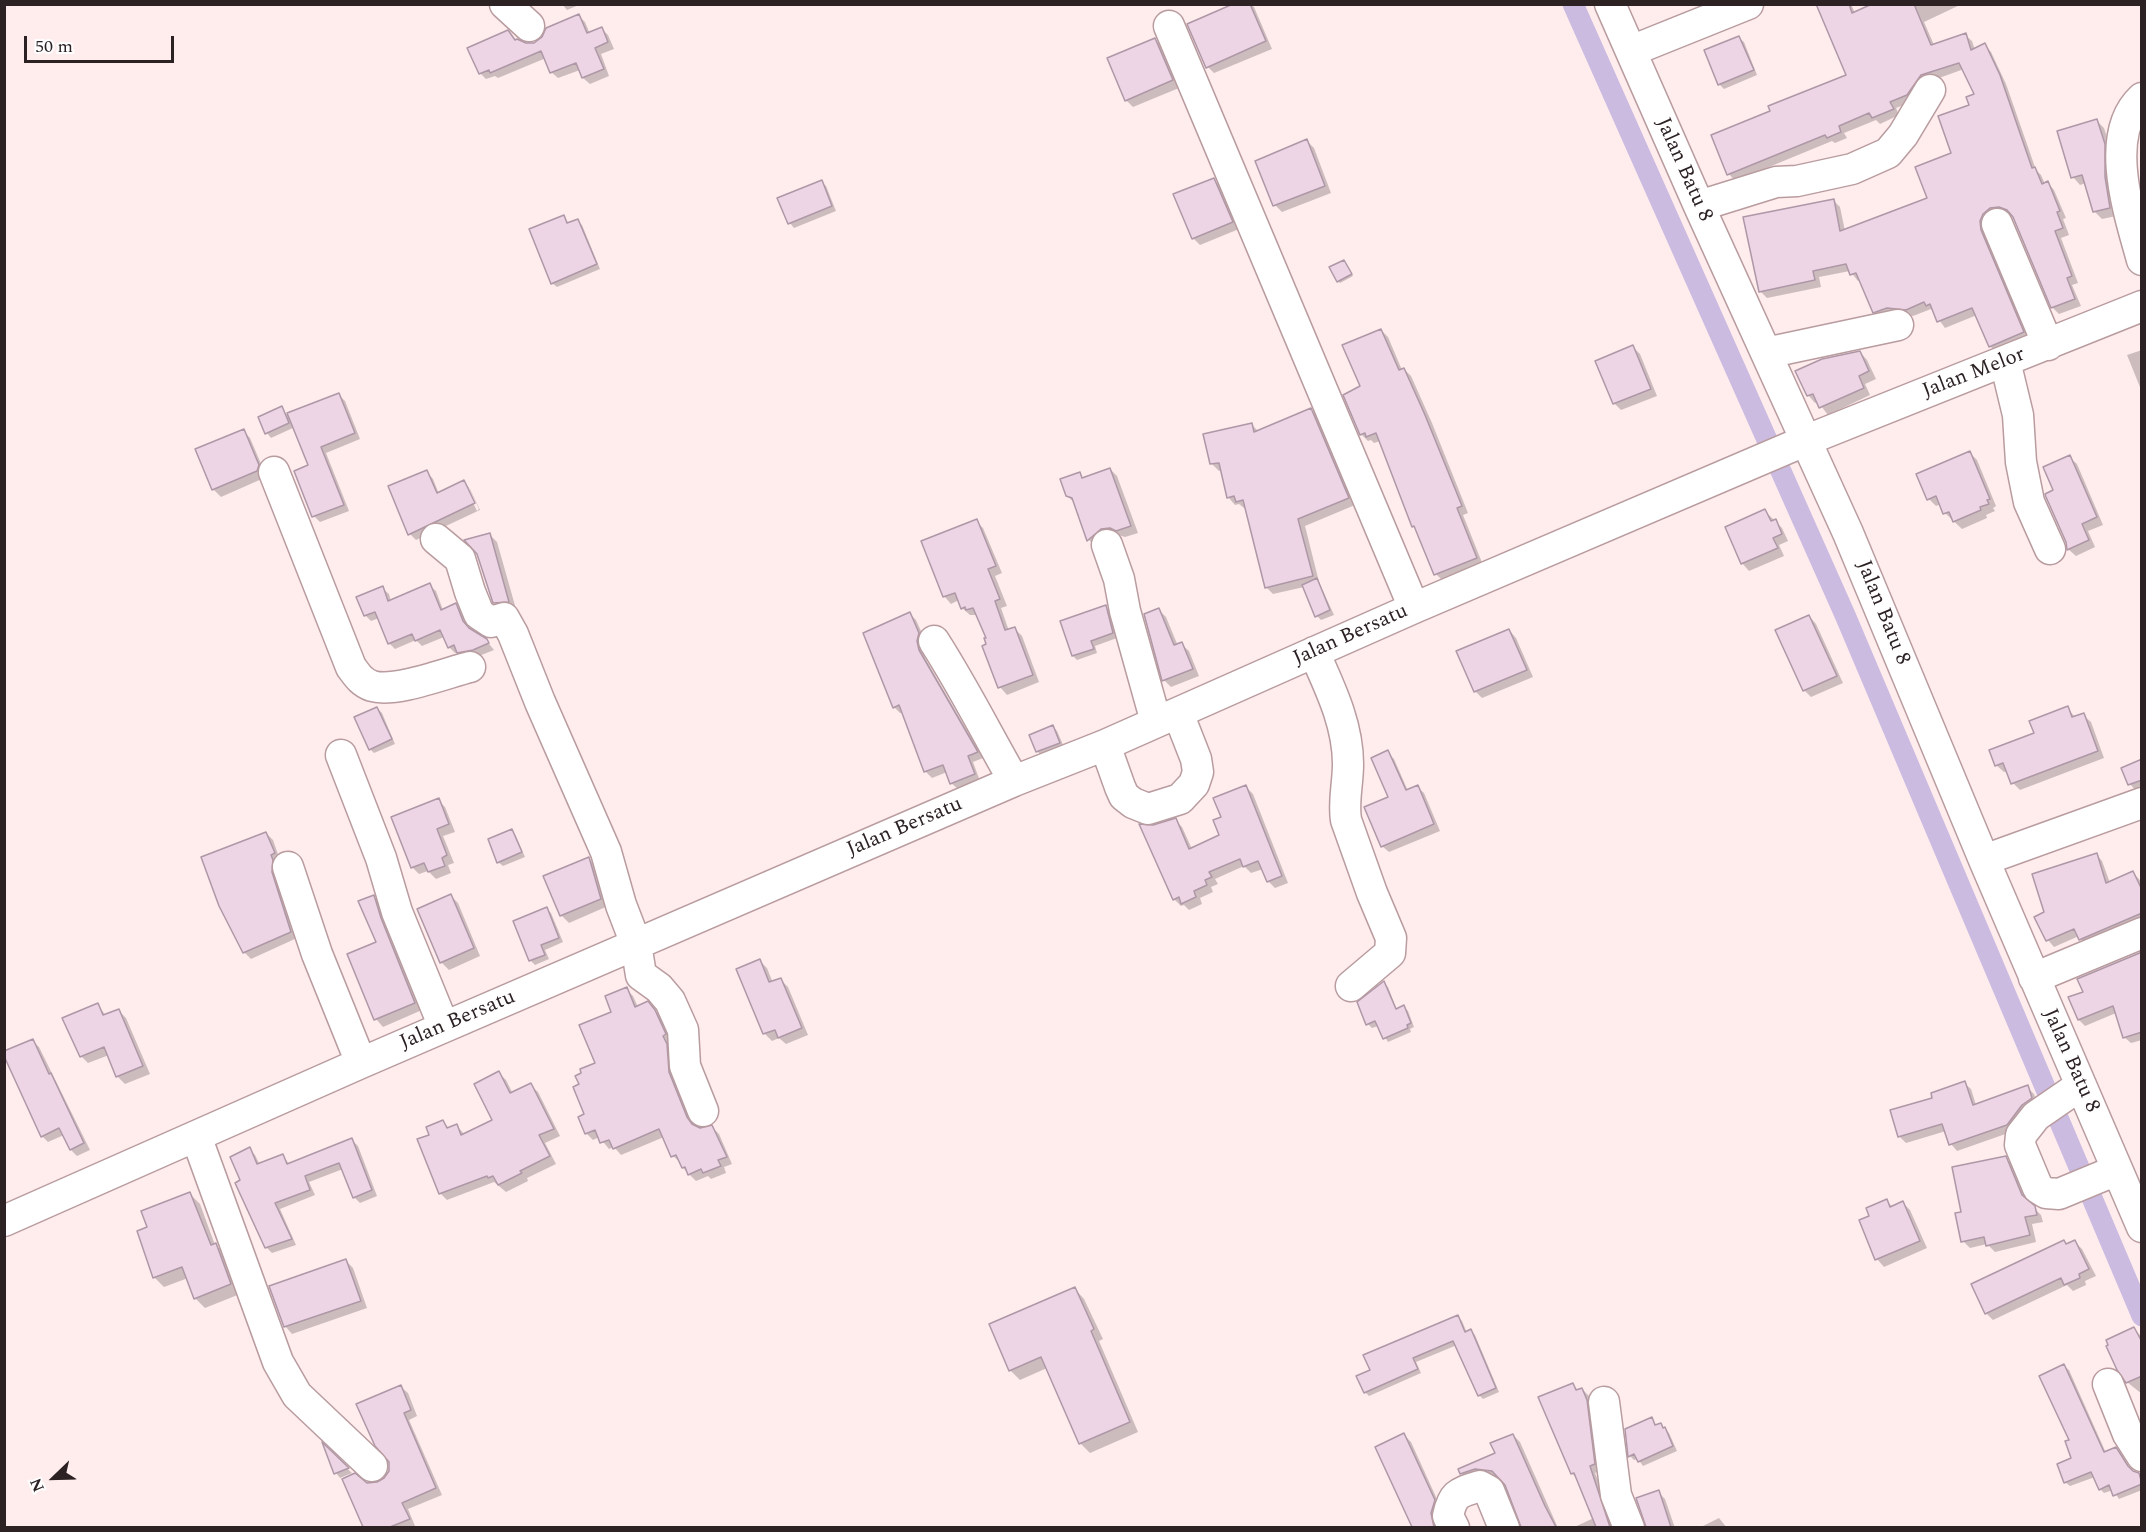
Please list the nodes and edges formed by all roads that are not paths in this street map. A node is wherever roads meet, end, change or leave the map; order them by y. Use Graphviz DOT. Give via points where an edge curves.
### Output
graph roads {
  1 [pos="505,4"];
  2 [pos="1610,4"];
  3 [pos="1748,4"];
  4 [pos="529,26"];
  5 [pos="1169,26"];
  6 [pos="1631,51"];
  7 [pos="1930,90"];
  8 [pos="2142,98"];
  9 [pos="1699,206"];
  10 [pos="1997,224"];
  11 [pos="2142,260"];
  12 [pos="2142,306"];
  13 [pos="1898,325"];
  14 [pos="2048,345"];
  15 [pos="1766,353"];
  16 [pos="2005,361"];
  17 [pos="1799,443"];
  18 [pos="274,472"];
  19 [pos="436,538"];
  20 [pos="1107,545"];
  21 [pos="2050,549"];
  22 [pos="1414,608"];
  23 [pos="934,641"];
  24 [pos="1314,652"];
  25 [pos="470,667"];
  26 [pos="1167,717"];
  27 [pos="1105,746"];
  28 [pos="341,755"];
  29 [pos="1014,781"];
  30 [pos="2142,803"];
  31 [pos="1984,860"];
  32 [pos="288,867"];
  33 [pos="2142,933"];
  34 [pos="636,944"];
  35 [pos="2034,978"];
  36 [pos="1351,986"];
  37 [pos="444,1027"];
  38 [pos="361,1063"];
  39 [pos="2074,1091"];
  40 [pos="703,1111"];
  41 [pos="196,1136"];
  42 [pos="2109,1174"];
  43 [pos="4,1221"];
  44 [pos="2142,1227"];
  45 [pos="2108,1384"];
  46 [pos="1604,1402"];
  47 [pos="2142,1456"];
  48 [pos="372,1466"];
  49 [pos="1454,1527"];
  50 [pos="1504,1527"];
  51 [pos="1629,1527"];
  1 -- 4 [label="street"];
  2 -- 6 [label="street, Jalan Batu 8"];
  3 -- 6 [label="street"];
  5 -- 22 [label="street"];
  6 -- 9 [label="street, Jalan Batu 8"];
  7 -- 9 [label="street" via="1888,153 1852,169 1776,182"];
  8 -- 11 [label="street" via="2128,117 2121,170"];
  9 -- 15 [label="street, Jalan Batu 8"];
  10 -- 14 [label="street"];
  12 -- 14 [label="street, Jalan Melor"];
  13 -- 15 [label="street"];
  14 -- 16 [label="street, Jalan Melor"];
  15 -- 17 [label="street, Jalan Batu 8"];
  16 -- 17 [label="street, Jalan Melor"];
  16 -- 21 [label="street" via="2018,415 2029,502"];
  17 -- 22 [label="street, Jalan Bersatu"];
  17 -- 31 [label="street, Jalan Batu 8" via="1848,533"];
  18 -- 25 [label="street" via="351,667 360,680 374,686 406,685"];
  19 -- 34 [label="street" via="460,559 479,614 491,622 504,618 513,634 606,852"];
  20 -- 26 [label="street" via="1125,611"];
  22 -- 24 [label="street, Jalan Bersatu"];
  23 -- 29 [label="street"];
  24 -- 26 [label="street, Jalan Bersatu"];
  24 -- 36 [label="street" via="1344,729 1348,764 1346,820 1391,938 1390,953"];
  26 -- 27 [label="street, Jalan Bersatu"];
  26 -- 27 [label="street" via="1196,759 1198,772 1194,784 1180,798 1148,809 1133,803 1120,787"];
  27 -- 29 [label="street, Jalan Bersatu"];
  28 -- 37 [label="street" via="381,858 397,912"];
  29 -- 34 [label="street, Jalan Bersatu"];
  30 -- 31 [label="street"];
  31 -- 35 [label="street, Jalan Batu 8"];
  32 -- 38 [label="street" via="317,954"];
  33 -- 35 [label="street"];
  34 -- 37 [label="street, Jalan Bersatu"];
  34 -- 40 [label="street" via="641,975 670,1001 683,1030 685,1066"];
  35 -- 39 [label="street, Jalan Batu 8"];
  37 -- 38 [label="street, Jalan Bersatu"];
  38 -- 41 [label="street, Jalan Bersatu"];
  39 -- 42 [label="street, Jalan Batu 8"];
  39 -- 42 [label="street" via="2036,1116 2022,1135 2020,1145 2038,1188 2059,1194"];
  41 -- 43 [label="street, Jalan Bersatu"];
  41 -- 48 [label="street" via="278,1362 297,1395"];
  42 -- 44 [label="street, Jalan Batu 8"];
  45 -- 47 [label="street" via="2128,1434"];
  46 -- 51 [label="street" via="1616,1495"];
  49 -- 50 [label="street" via="1448,1516 1451,1501 1461,1492 1480,1486 1489,1491"];
}
